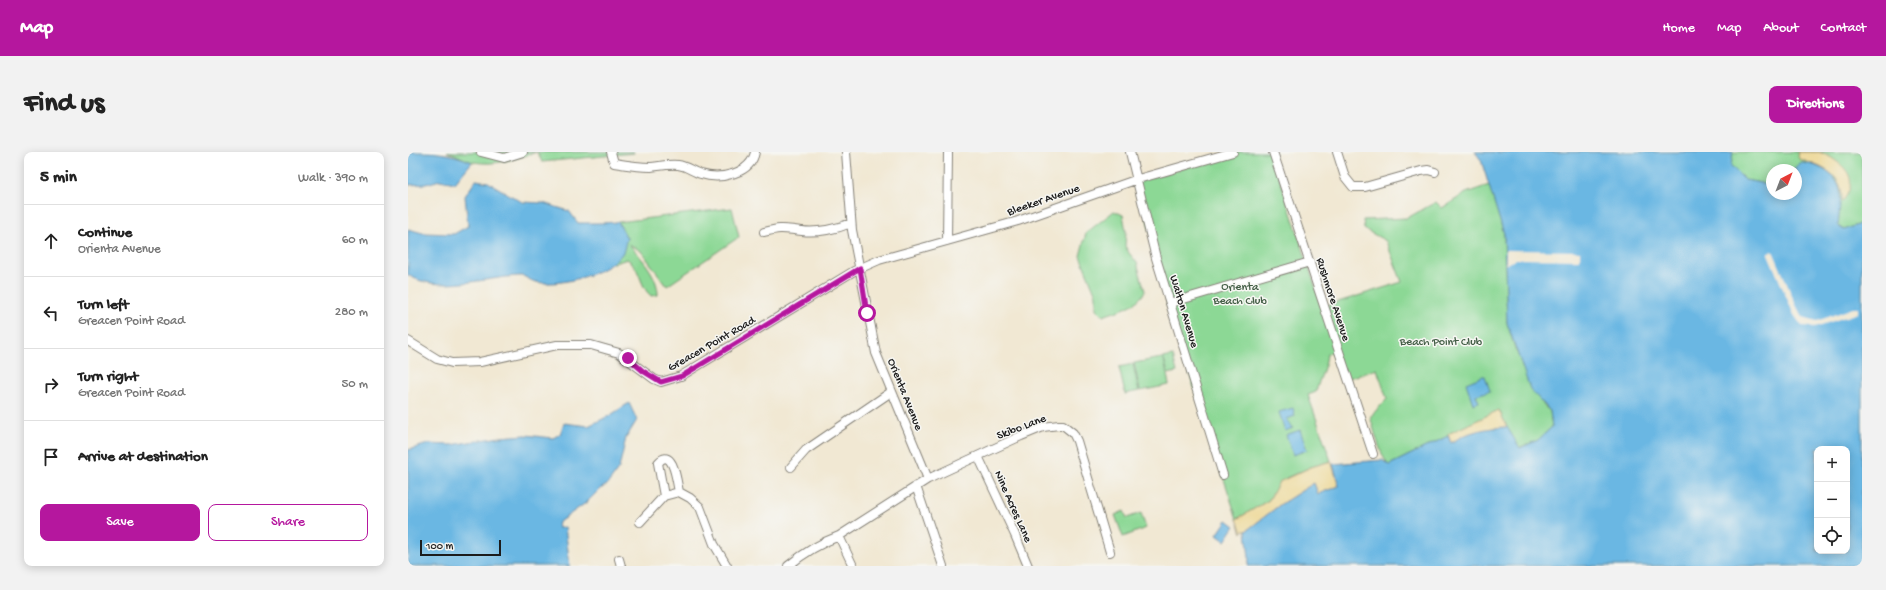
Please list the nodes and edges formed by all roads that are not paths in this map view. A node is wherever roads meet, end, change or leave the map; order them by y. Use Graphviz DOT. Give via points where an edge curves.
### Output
graph roads {
  1 [pos="481,152"];
  2 [pos="522,152"];
  3 [pos="612,152"];
  4 [pos="755,152"];
  5 [pos="846,152"];
  6 [pos="948,152"];
  7 [pos="1130,152"];
  8 [pos="1233,152"];
  9 [pos="1273,152"];
  10 [pos="1337,152"];
  11 [pos="1435,172"];
  12 [pos="1138,179"];
  13 [pos="851,223"];
  14 [pos="764,232"];
  15 [pos="947,241"];
  16 [pos="1310,262"];
  17 [pos="860,268"];
  18 [pos="1170,303"];
  19 [pos="408,341"];
  20 [pos="891,392"];
  21 [pos="1373,454"];
  22 [pos="978,456"];
  23 [pos="791,467"];
  24 [pos="1223,475"];
  25 [pos="928,479"];
  26 [pos="916,486"];
  27 [pos="679,492"];
  28 [pos="664,496"];
  29 [pos="640,522"];
  30 [pos="839,536"];
  31 [pos="1110,552"];
  32 [pos="727,566"];
  33 [pos="788,566"];
  34 [pos="853,566"];
  35 [pos="943,566"];
  36 [pos="1028,566"];
  1 -- 2 [label="street" via="504,158"];
  3 -- 4 [label="street" via="614,163 632,166 680,165 708,176 734,174 748,167"];
  5 -- 13 [label="street, Orienta Avenue"];
  6 -- 15 [label="street"];
  7 -- 12 [label="street, Walton Avenue"];
  8 -- 12 [label="street, Bleeker Avenue"];
  9 -- 16 [label="street, Rushmore Avenue"];
  10 -- 11 [label="street" via="1345,177 1353,186 1366,187 1421,171"];
  12 -- 15 [label="street, Bleeker Avenue" via="1018,221"];
  12 -- 18 [label="street, Walton Avenue" via="1156,258"];
  13 -- 14 [label="street" via="830,230 802,232 779,228"];
  13 -- 17 [label="street, Orienta Avenue"];
  15 -- 17 [label="street, Bleeker Avenue" via="879,260"];
  16 -- 18 [label="street"];
  16 -- 21 [label="street, Rushmore Avenue"];
  17 -- 19 [label="street, Greacen Point Road" via="682,376 661,382 619,353 591,345 557,345 480,362 452,363 437,359"];
  17 -- 20 [label="street, Orienta Avenue" via="876,353"];
  18 -- 24 [label="street, Walton Avenue"];
  20 -- 23 [label="street" via="806,450"];
  20 -- 25 [label="street, Orienta Avenue"];
  22 -- 25 [label="street, Skibo Lane"];
  22 -- 31 [label="street, Skibo Lane" via="1043,427 1062,425 1073,433"];
  22 -- 36 [label="street, Nine Acres Lane"];
  25 -- 26 [label="street"];
  26 -- 30 [label="street"];
  26 -- 35 [label="street"];
  27 -- 28 [label="street"];
  27 -- 28 [label="street" via="673,464 669,459 664,459 658,463 657,468"];
  27 -- 32 [label="street" via="700,507 714,544"];
  28 -- 29 [label="street"];
  30 -- 33 [label="street" via="824,541"];
  30 -- 34 [label="street"];
}
